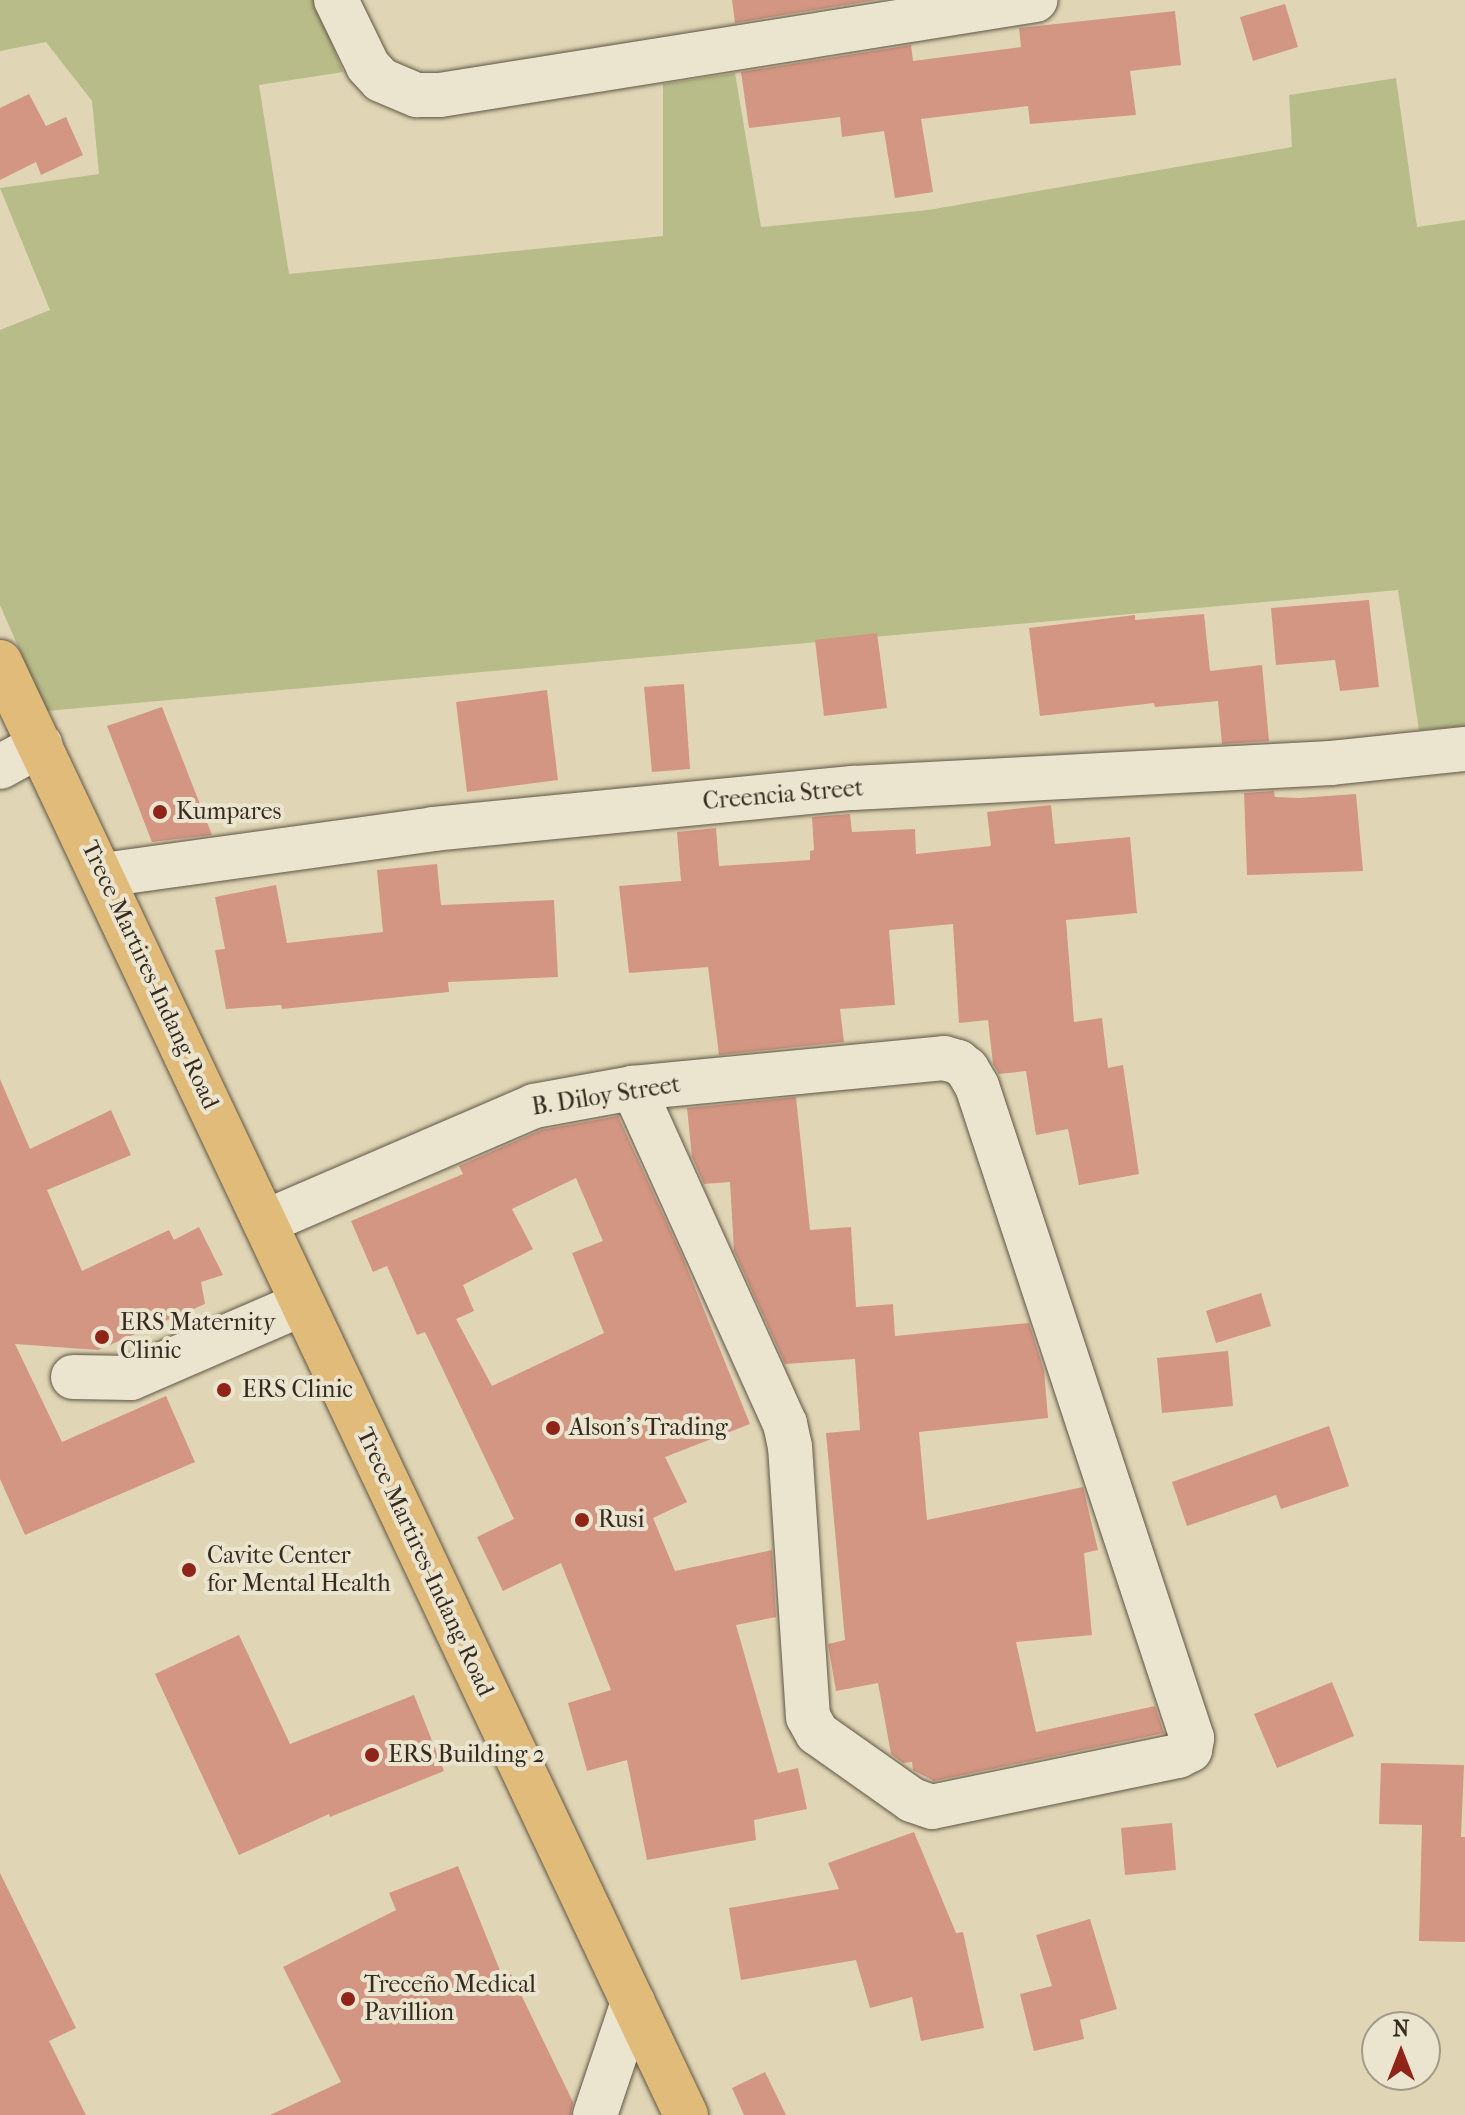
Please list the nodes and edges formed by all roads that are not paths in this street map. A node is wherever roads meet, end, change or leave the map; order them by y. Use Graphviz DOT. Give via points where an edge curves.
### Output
graph roads {
  1 [pos="336,0"];
  2 [pos="1035,0"];
  3 [pos="0,662"];
  4 [pos="40,745"];
  5 [pos="1465,749"];
  6 [pos="0,767"];
  7 [pos="103,875"];
  8 [pos="633,1088"];
  9 [pos="265,1222"];
  10 [pos="302,1304"];
  11 [pos="73,1377"];
  12 [pos="633,2002"];
  13 [pos="595,2115"];
  14 [pos="686,2115"];
  1 -- 2 [label="street" via="381,80 417,95 440,95"];
  3 -- 4 [label="main road, Trece Martires-Indang Road"];
  4 -- 6 [label="street"];
  4 -- 7 [label="main road, Trece Martires-Indang Road"];
  5 -- 7 [label="street, Creencia Street" via="1331,763 853,788 433,829"];
  7 -- 9 [label="main road, Trece Martires-Indang Road"];
  8 -- 8 [label="street, B. Diloy Street" via="785,1424 811,1725 823,1739 912,1800 932,1807 1190,1750 1192,1738 977,1086 967,1069 944,1058"];
  8 -- 9 [label="street, B. Diloy Street" via="507,1115"];
  9 -- 10 [label="main road, Trece Martires-Indang Road"];
  10 -- 11 [label="street" via="131,1378"];
  10 -- 12 [label="main road, Trece Martires-Indang Road"];
  12 -- 13 [label="street"];
  12 -- 14 [label="main road, Trece Martires-Indang Road"];
}
